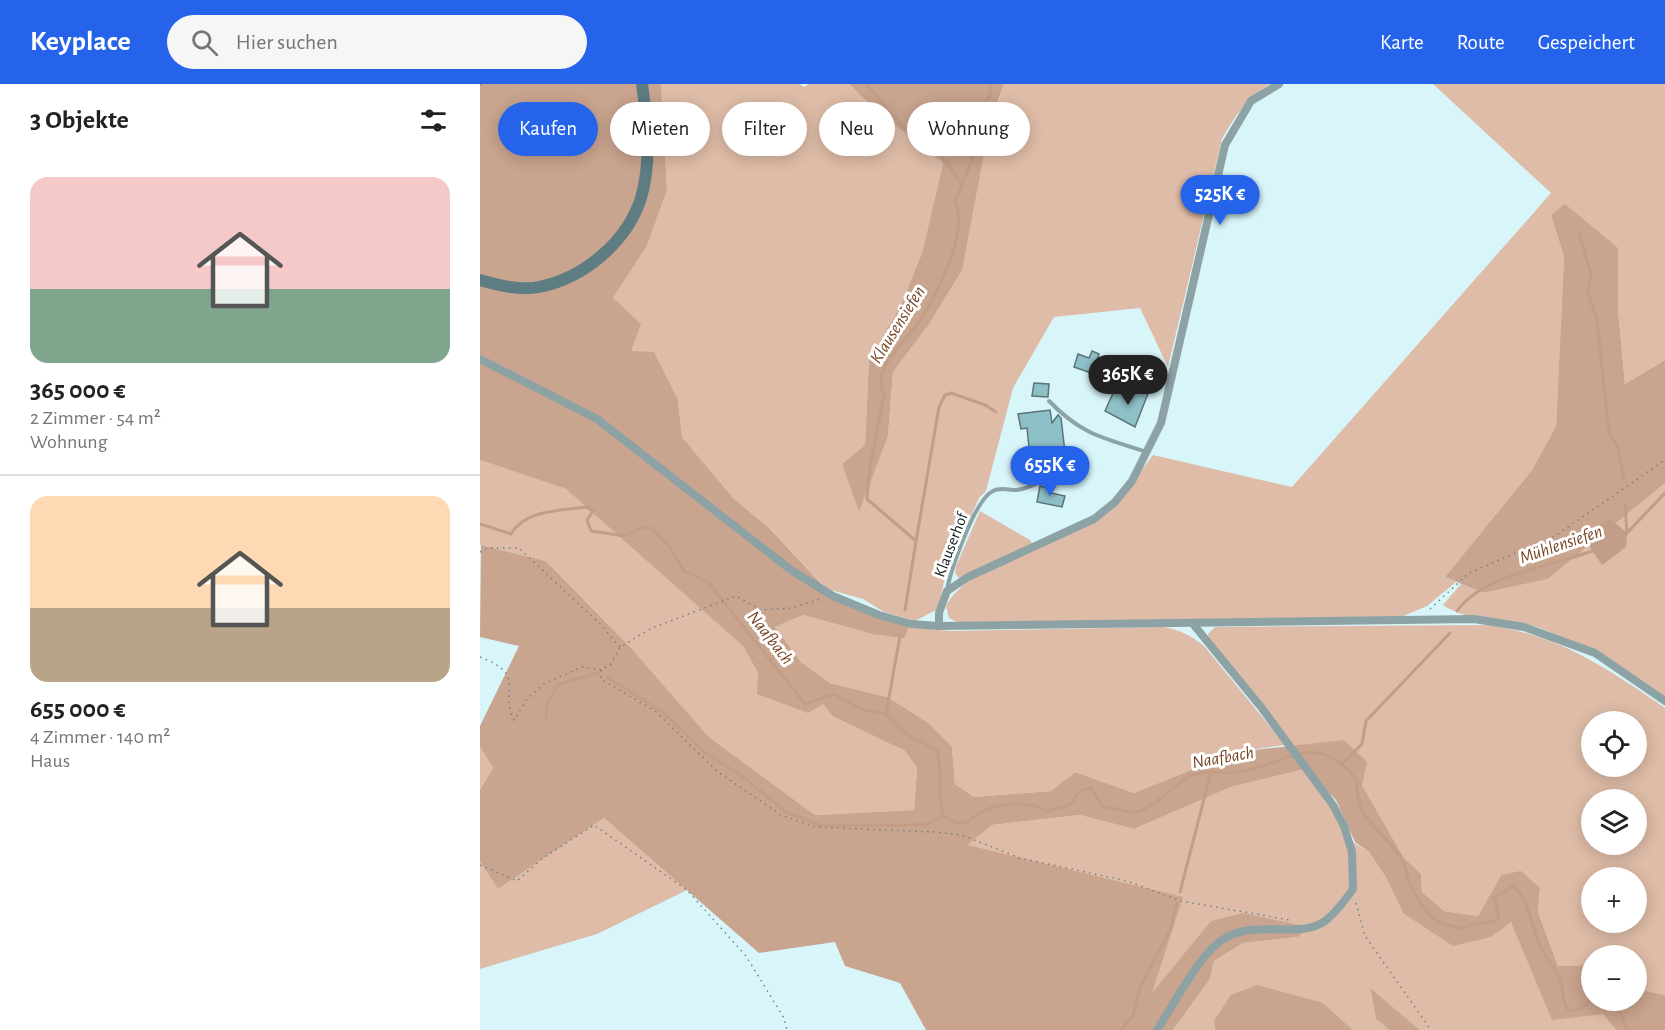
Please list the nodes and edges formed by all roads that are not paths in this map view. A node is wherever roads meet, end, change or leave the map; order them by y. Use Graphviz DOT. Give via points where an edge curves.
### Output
graph roads {
  1 [pos="642,84"];
  2 [pos="1279,84"];
  3 [pos="480,280"];
  4 [pos="480,359"];
  5 [pos="1049,401"];
  6 [pos="1148,452"];
  7 [pos="1066,458"];
  8 [pos="947,591"];
  9 [pos="1193,624"];
  10 [pos="939,626"];
  11 [pos="1665,701"];
  12 [pos="1157,1030"];
  1 -- 3 [label="main road" via="648,134 645,176 634,214 616,242 581,270 537,288"];
  2 -- 6 [label="street" via="1251,101 1225,145 1161,423"];
  4 -- 10 [label="street" via="597,419 791,570 833,596 879,615 911,624"];
  5 -- 6 [label="lane" via="1086,433"];
  6 -- 8 [label="street" via="1115,502 1094,519 968,577"];
  7 -- 8 [label="lane, Klauserhof" via="1031,487 998,489 983,496 950,574"];
  8 -- 10 [label="street"];
  9 -- 10 [label="street"];
  9 -- 11 [label="street" via="1474,619 1524,627 1595,653"];
  9 -- 12 [label="street" via="1333,805 1353,852 1353,889 1324,922 1311,927 1255,928 1221,940"];
}
